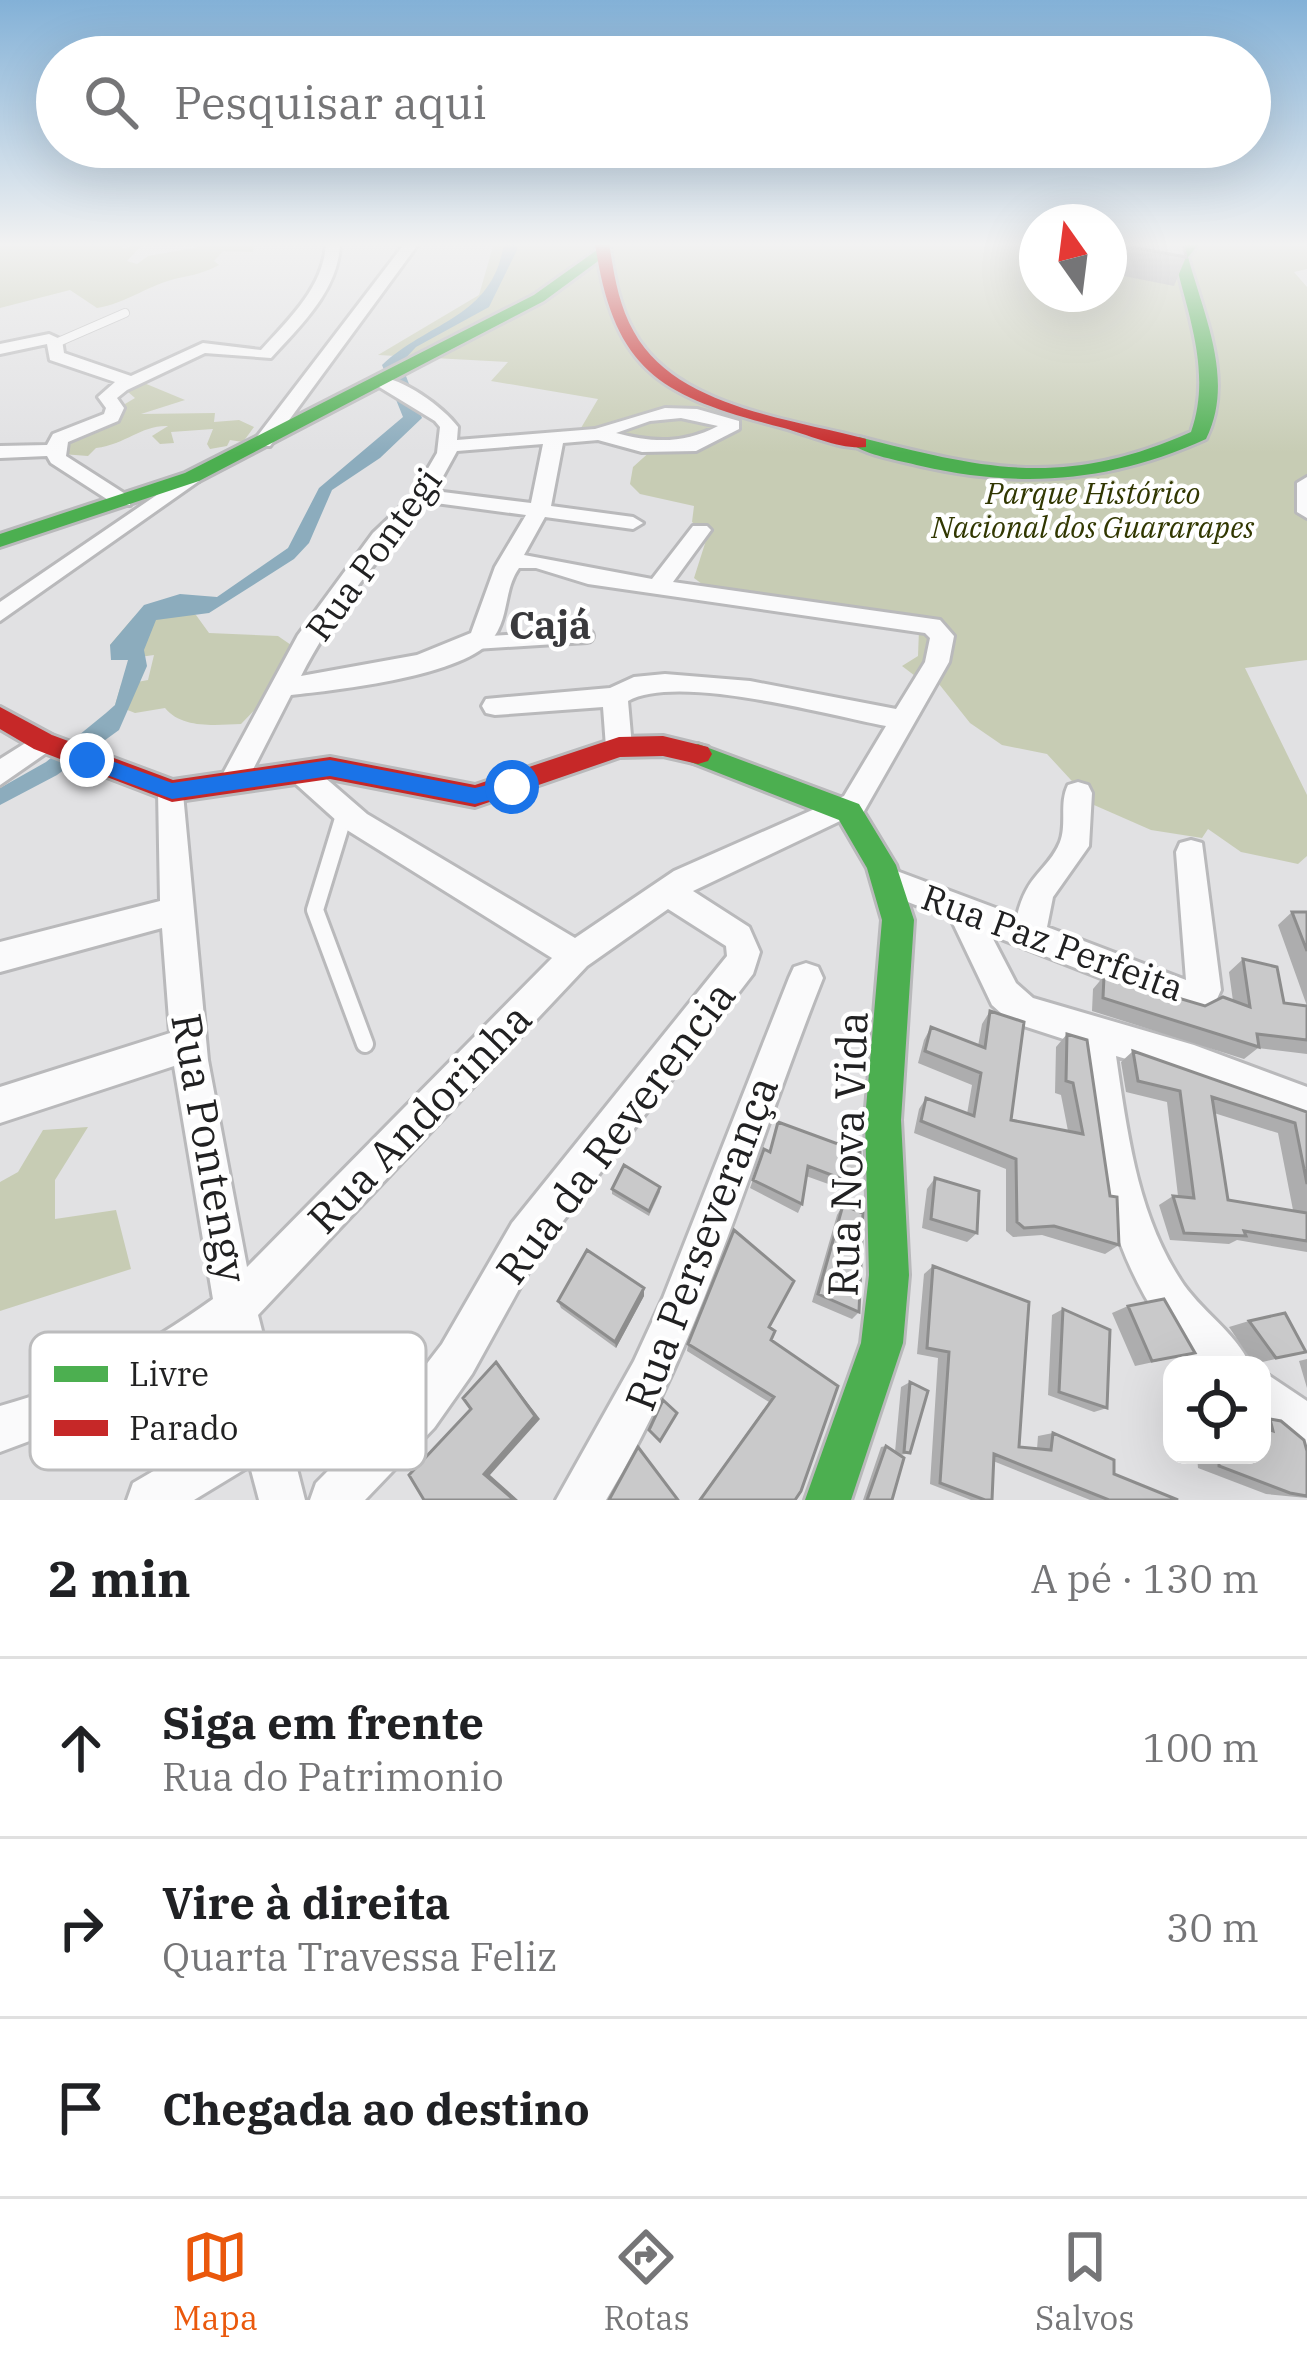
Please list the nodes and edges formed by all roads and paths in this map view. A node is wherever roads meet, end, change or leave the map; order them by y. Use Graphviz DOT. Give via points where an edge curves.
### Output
graph roads {
  1 [pos="297,313"];
  2 [pos="360,313"];
  3 [pos="511,313"];
  4 [pos="615,313"];
  5 [pos="1192,313"];
  6 [pos="125,314"];
  7 [pos="55,348"];
  8 [pos="0,349"];
  9 [pos="0,365"];
  10 [pos="386,382"];
  11 [pos="126,385"];
  12 [pos="599,434"];
  13 [pos="554,438"];
  14 [pos="263,442"];
  15 [pos="448,446"];
  16 [pos="54,450"];
  17 [pos="0,452"];
  18 [pos="192,477"];
  19 [pos="1307,483"];
  20 [pos="423,495"];
  21 [pos="123,501"];
  22 [pos="541,507"];
  23 [pos="1307,512"];
  24 [pos="633,523"];
  25 [pos="700,530"];
  26 [pos="0,541"];
  27 [pos="506,567"];
  28 [pos="659,585"];
  29 [pos="0,613"];
  30 [pos="586,636"];
  31 [pos="476,643"];
  32 [pos="285,687"];
  33 [pos="615,697"];
  34 [pos="494,706"];
  35 [pos="0,717"];
  36 [pos="899,719"];
  37 [pos="50,745"];
  38 [pos="619,747"];
  39 [pos="298,770"];
  40 [pos="0,774"];
  41 [pos="233,782"];
  42 [pos="172,791"];
  43 [pos="1078,793"];
  44 [pos="846,810"];
  45 [pos="345,812"];
  46 [pos="1191,852"];
  47 [pos="886,880"];
  48 [pos="668,892"];
  49 [pos="962,909"];
  50 [pos="172,912"];
  51 [pos="1029,936"];
  52 [pos="576,956"];
  53 [pos="0,957"];
  54 [pos="806,978"];
  55 [pos="1095,1031"];
  56 [pos="191,1044"];
  57 [pos="365,1044"];
  58 [pos="0,1105"];
  59 [pos="1307,1105"];
  60 [pos="237,1306"];
  61 [pos="203,1332"];
  62 [pos="243,1332"];
  63 [pos="1217,1356"];
  64 [pos="1271,1400"];
  65 [pos="426,1401"];
  66 [pos="30,1419"];
  67 [pos="0,1430"];
  68 [pos="1307,1430"];
  69 [pos="200,1470"];
  70 [pos="274,1470"];
  71 [pos="362,1470"];
  72 [pos="150,1500"];
  73 [pos="282,1500"];
  74 [pos="333,1500"];
  75 [pos="579,1500"];
  76 [pos="828,1500"];
  1 -- 11 [label="street" via="265,355 203,348"];
  2 -- 14 [label="street"];
  3 -- 10 [label="main road"];
  4 -- 5 [label="main road" via="638,362 690,391 936,467 1010,479 1070,477 1156,458 1199,435 1215,395"];
  6 -- 7 [label="lane"];
  7 -- 8 [label="street" via="43,339"];
  7 -- 9 [label="street"];
  7 -- 11 [label="street"];
  10 -- 14 [label="main road"];
  10 -- 15 [label="street, Rua Pontegi" via="442,417"];
  11 -- 16 [label="street" via="107,397 112,416 60,438"];
  12 -- 12 [label="street" via="642,446 696,445 733,425 660,411"];
  12 -- 13 [label="street"];
  13 -- 15 [label="street"];
  13 -- 22 [label="street"];
  14 -- 18 [label="main road"];
  15 -- 20 [label="street, Rua Pontegi"];
  16 -- 17 [label="street"];
  16 -- 21 [label="street"];
  18 -- 21 [label="main road"];
  18 -- 29 [label="street"];
  19 -- 23 [label="street"];
  20 -- 22 [label="street"];
  20 -- 32 [label="street, Rua Pontegi" via="367,556"];
  21 -- 26 [label="main road"];
  22 -- 24 [label="street"];
  22 -- 27 [label="street"];
  25 -- 28 [label="street"];
  27 -- 28 [label="street" via="537,561 588,578"];
  27 -- 31 [label="street"];
  28 -- 36 [label="street" via="932,626 942,637 937,662"];
  30 -- 31 [label="lane"];
  31 -- 32 [label="street" via="369,674"];
  32 -- 41 [label="street, Rua Pontegi"];
  33 -- 34 [label="street"];
  33 -- 36 [label="street" via="631,685 699,682"];
  33 -- 38 [label="street"];
  35 -- 37 [label="main road"];
  36 -- 44 [label="street"];
  37 -- 40 [label="street"];
  37 -- 42 [label="main road"];
  38 -- 39 [label="main road" via="475,796 330,768"];
  38 -- 44 [label="main road" via="708,756"];
  39 -- 41 [label="main road"];
  39 -- 45 [label="street"];
  41 -- 42 [label="main road"];
  42 -- 50 [label="street, Rua Pontengy"];
  43 -- 51 [label="street" via="1074,846 1038,892"];
  44 -- 47 [label="main road, Rua Nova Vida"];
  44 -- 48 [label="street, Rua Andorinha"];
  45 -- 52 [label="street"];
  45 -- 57 [label="lane" via="315,910"];
  46 -- 51 [label="street, Rua Paz Perfeita" via="1204,990 1192,998"];
  47 -- 49 [label="street, Rua Paz Perfeita"];
  47 -- 76 [label="main road, Rua Nova Vida" via="898,920 883,1120 889,1275 882,1343"];
  48 -- 52 [label="street, Rua Andorinha"];
  48 -- 65 [label="street, Rua da Reverencia" via="738,937 741,963 526,1237"];
  49 -- 51 [label="street, Rua Paz Perfeita"];
  49 -- 55 [label="street" via="1013,1005"];
  50 -- 53 [label="street"];
  50 -- 56 [label="street, Rua Pontengy"];
  52 -- 60 [label="street, Rua Andorinha"];
  54 -- 75 [label="street, Rua Perseverança" via="659,1363 626,1432"];
  55 -- 59 [label="street"];
  55 -- 63 [label="street" via="1115,1179 1135,1241 1160,1291"];
  56 -- 58 [label="street"];
  56 -- 60 [label="street, Rua Pontengy" via="199,1134"];
  60 -- 61 [label="street, Rua Andorinha"];
  60 -- 62 [label="street, Rua Pontengy"];
  64 -- 68 [label="street"];
  66 -- 67 [label="street, Rua Andorinha"];
  69 -- 72 [label="street"];
  70 -- 73 [label="street, Rua Pontengy"];
  71 -- 74 [label="street, Rua da Reverencia"];
}
